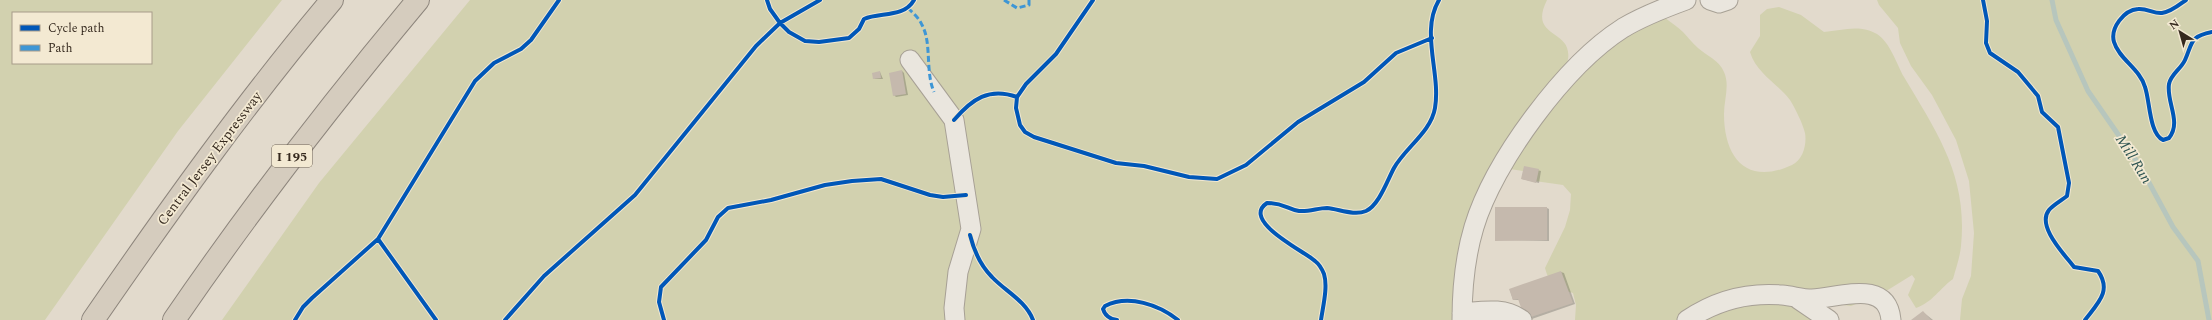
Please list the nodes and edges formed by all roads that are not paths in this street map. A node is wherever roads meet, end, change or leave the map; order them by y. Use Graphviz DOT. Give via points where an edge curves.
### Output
graph roads {
  1 [pos="332,0"];
  2 [pos="418,0"];
  3 [pos="1686,0"];
  4 [pos="1710,0"];
  5 [pos="1728,0"];
  6 [pos="910,60"];
  7 [pos="1798,299"];
  8 [pos="1462,316"];
  9 [pos="93,320"];
  10 [pos="174,320"];
  11 [pos="955,320"];
  12 [pos="1522,320"];
  13 [pos="1687,320"];
  14 [pos="1830,320"];
  15 [pos="1891,320"];
  1 -- 9 [label="highway, Central Jersey Expressway" via="240,114"];
  2 -- 10 [label="highway, I 195" via="347,85 282,169"];
  3 -- 8 [label="street" via="1638,19 1605,40 1571,70 1526,130 1491,186 1474,226 1466,263"];
  4 -- 5 [label="street" via="1719,3"];
  6 -- 11 [label="street" via="954,120 971,229 958,272"];
  7 -- 13 [label="street" via="1783,295 1745,296 1713,306"];
  7 -- 14 [label="street"];
  7 -- 15 [label="street" via="1862,292 1884,302"];
  8 -- 12 [label="street" via="1495,310 1507,312"];
}
